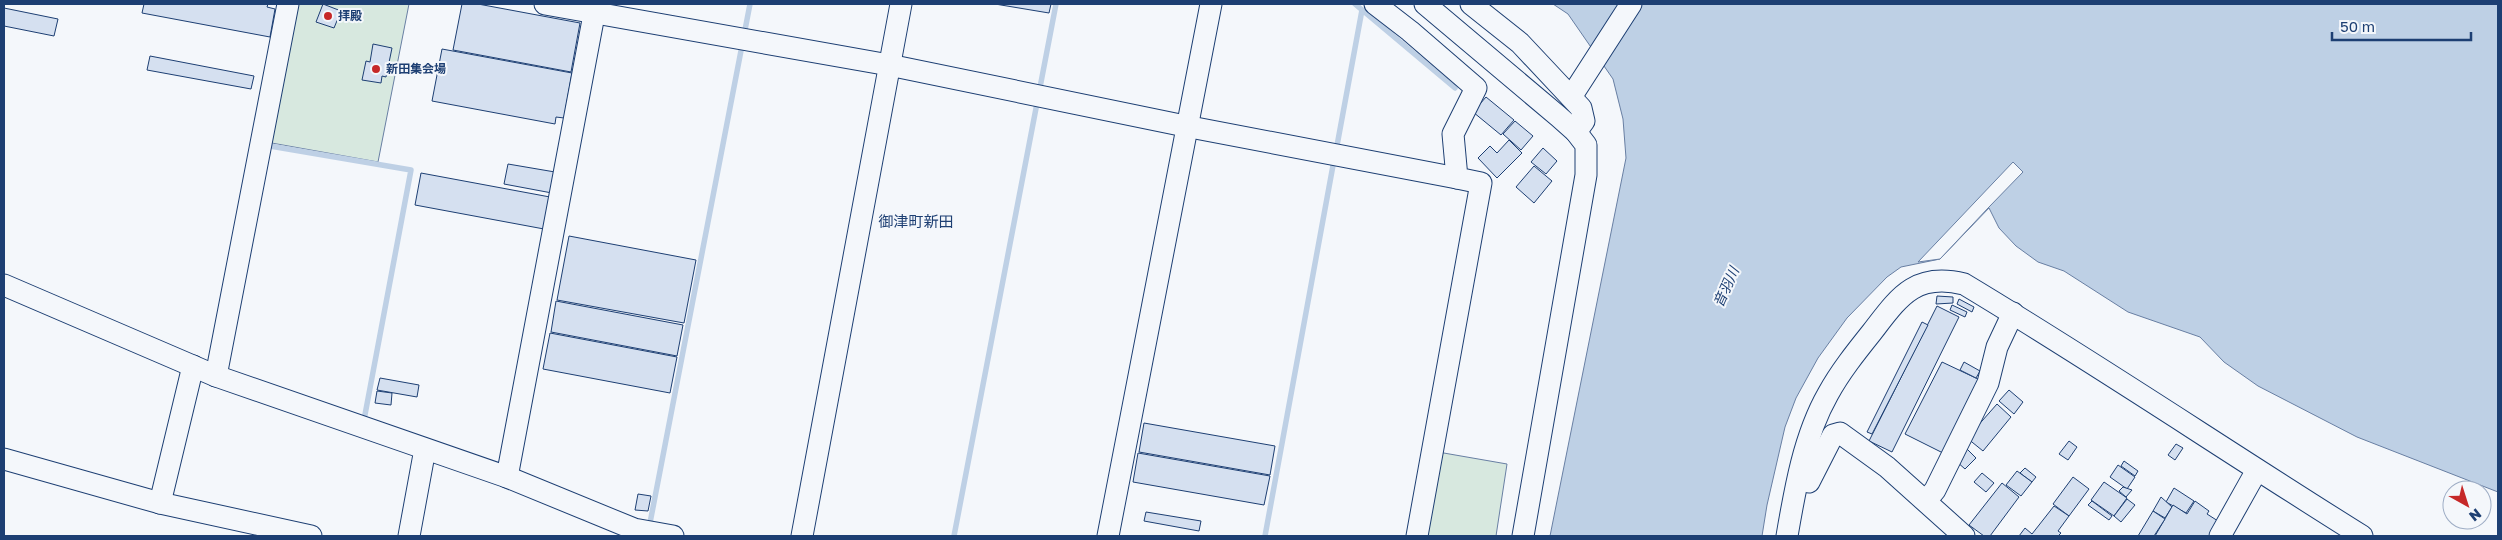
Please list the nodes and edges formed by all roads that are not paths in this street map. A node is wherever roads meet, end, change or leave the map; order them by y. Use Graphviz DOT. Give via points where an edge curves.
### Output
graph roads {
  1 [pos="288,4"];
  2 [pos="545,4"];
  3 [pos="901,4"];
  4 [pos="1211,4"];
  5 [pos="1375,4"];
  6 [pos="1426,4"];
  7 [pos="1471,4"];
  8 [pos="1631,4"];
  9 [pos="595,8"];
  10 [pos="889,65"];
  11 [pos="1577,90"];
  12 [pos="1185,126"];
  13 [pos="1576,132"];
  14 [pos="1457,178"];
  15 [pos="4,285"];
  16 [pos="2013,313"];
  17 [pos="193,366"];
  18 [pos="216,376"];
  19 [pos="425,449"];
  20 [pos="4,459"];
  21 [pos="2257,470"];
  22 [pos="506,477"];
  23 [pos="1794,497"];
  24 [pos="1926,501"];
  25 [pos="160,503"];
  26 [pos="633,533"];
  27 [pos="311,536"];
  28 [pos="409,536"];
  29 [pos="673,536"];
  30 [pos="802,536"];
  31 [pos="1108,536"];
  32 [pos="1417,536"];
  33 [pos="1523,536"];
  34 [pos="1787,536"];
  35 [pos="1964,536"];
  36 [pos="2220,536"];
  37 [pos="2362,536"];
  1 -- 18 [label="street"];
  2 -- 9 [label="street"];
  3 -- 10 [label="street"];
  4 -- 12 [label="street"];
  5 -- 14 [label="street" via="1476,88 1453,134"];
  6 -- 13 [label="street"];
  7 -- 11 [label="street"];
  8 -- 11 [label="street"];
  9 -- 10 [label="street"];
  9 -- 22 [label="street"];
  10 -- 12 [label="street"];
  10 -- 30 [label="street"];
  11 -- 13 [label="street" via="1584,122"];
  12 -- 14 [label="street"];
  12 -- 31 [label="street"];
  13 -- 33 [label="street" via="1586,145 1586,175"];
  14 -- 32 [label="street" via="1481,183"];
  15 -- 17 [label="street"];
  16 -- 21 [label="street"];
  16 -- 23 [label="street" via="1952,280 1933,281 1903,294 1847,364 1827,395 1814,426"];
  16 -- 24 [label="street" via="1997,347 1988,383 1936,490"];
  17 -- 18 [label="street"];
  17 -- 25 [label="street"];
  18 -- 19 [label="street"];
  19 -- 22 [label="street"];
  19 -- 28 [label="street"];
  20 -- 25 [label="street"];
  21 -- 36 [label="street"];
  21 -- 37 [label="street"];
  22 -- 26 [label="street"];
  23 -- 24 [label="street" via="1802,494 1833,435 1840,433"];
  23 -- 34 [label="street"];
  24 -- 35 [label="street"];
  25 -- 27 [label="street"];
  26 -- 29 [label="street"];
}
